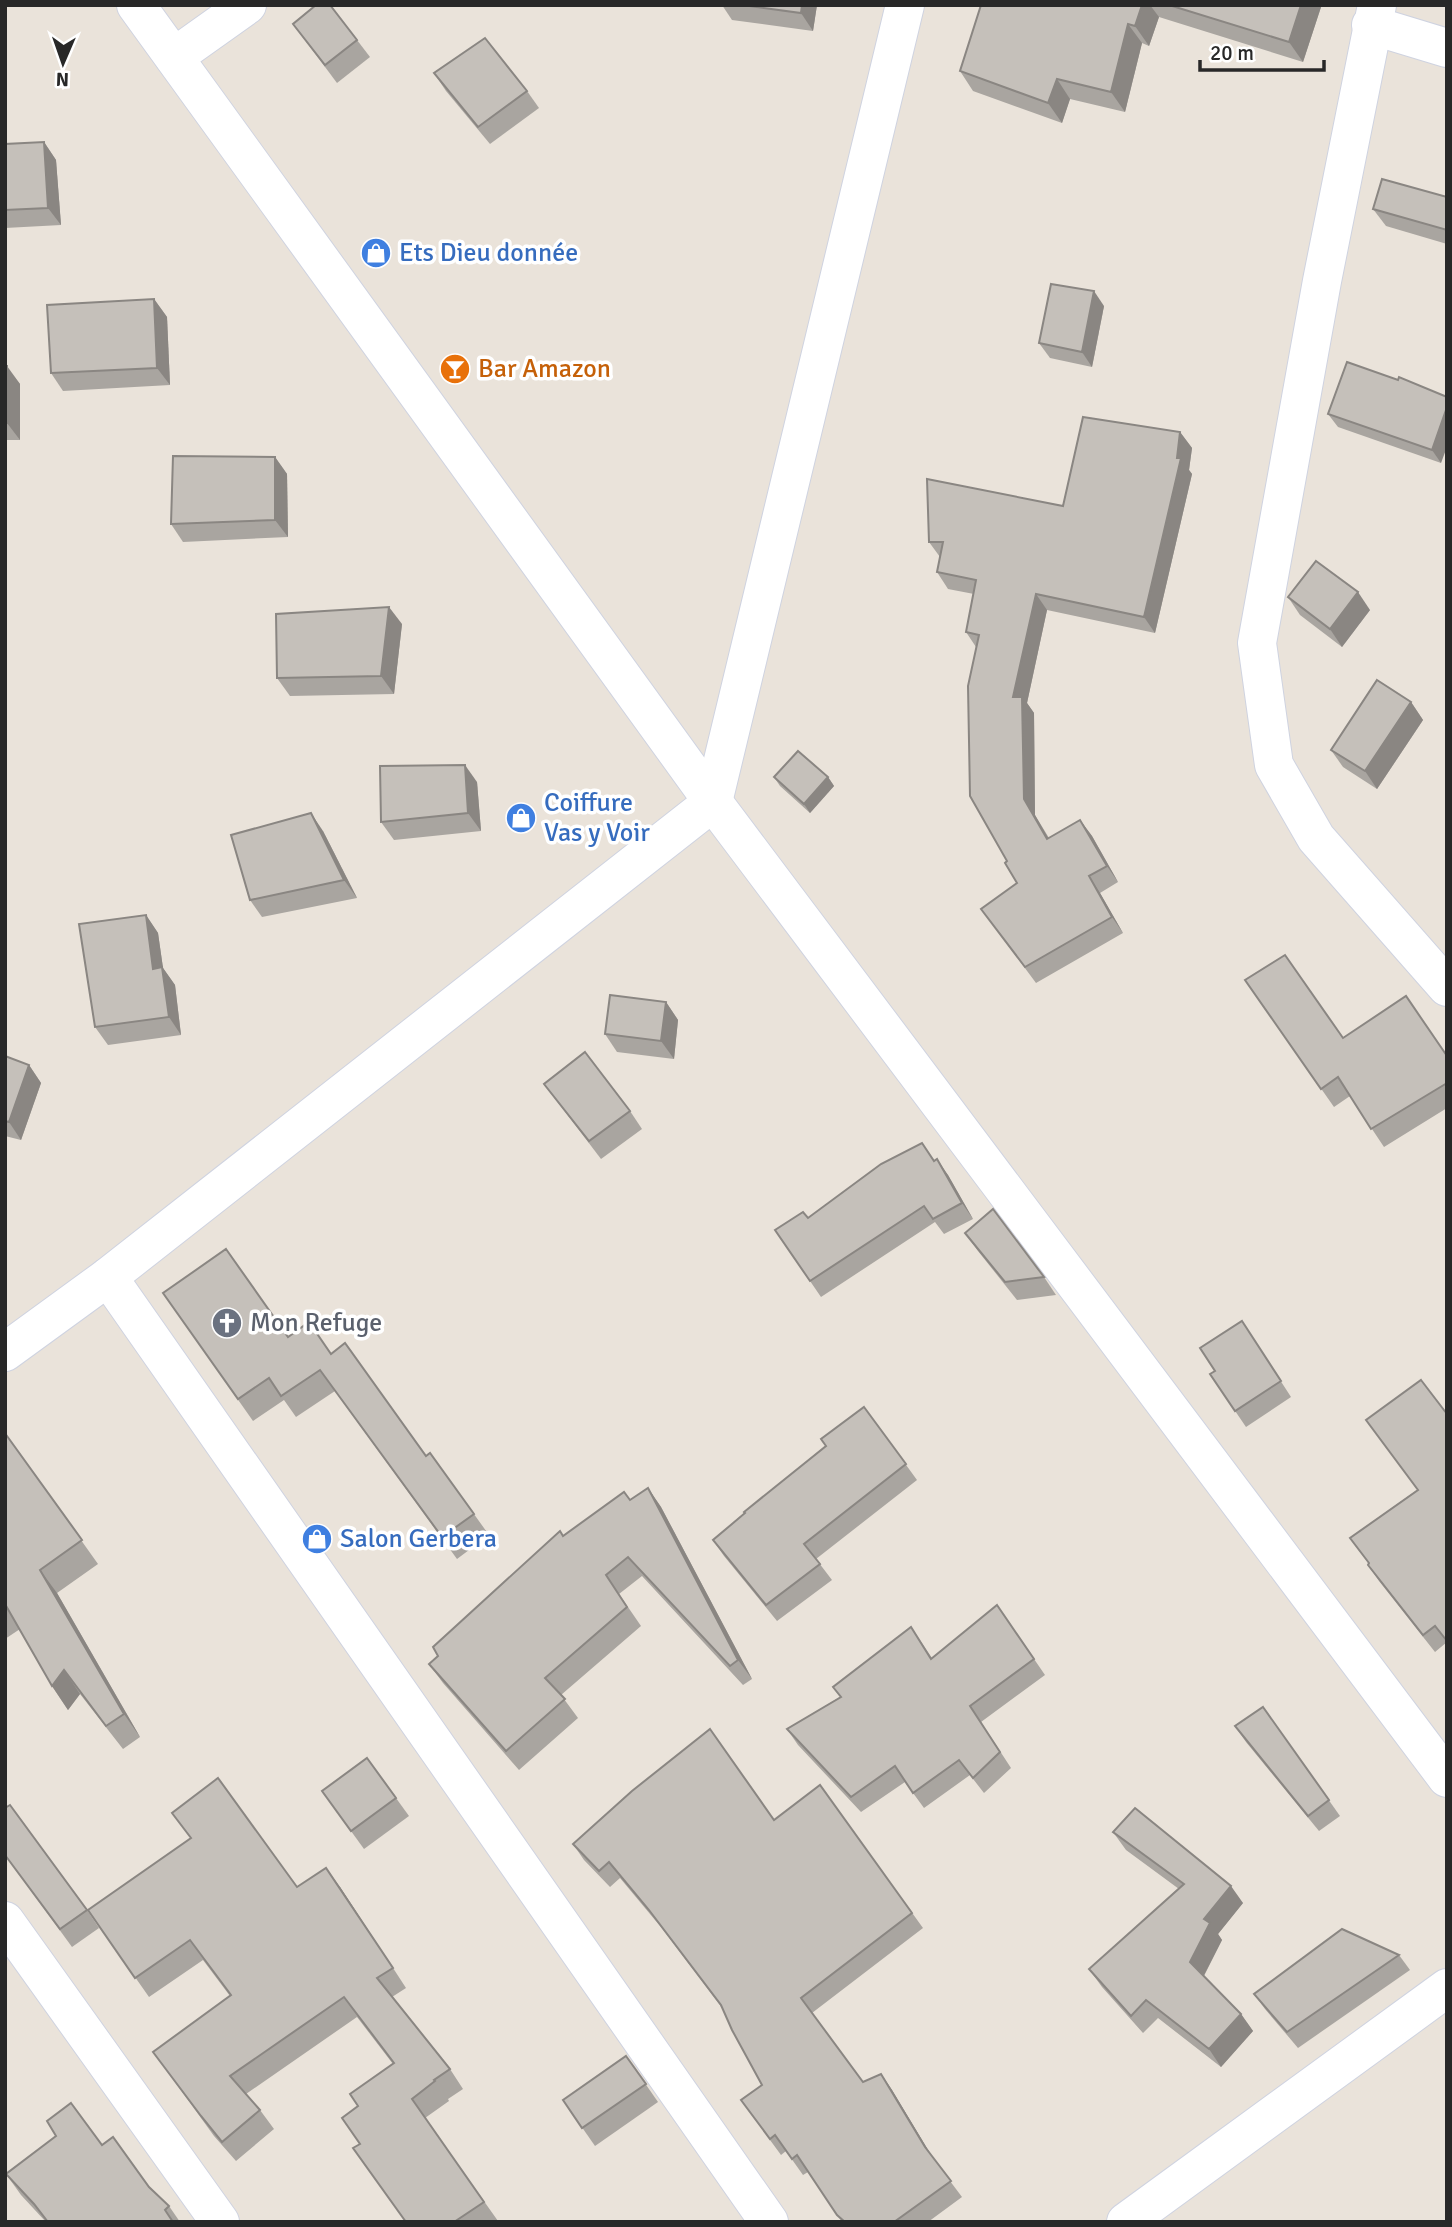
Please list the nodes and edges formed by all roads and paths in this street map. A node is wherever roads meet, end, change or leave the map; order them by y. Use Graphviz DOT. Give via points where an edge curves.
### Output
graph roads {
  1 [pos="136,5"];
  2 [pos="247,5"];
  3 [pos="905,5"];
  4 [pos="1374,15"];
  5 [pos="1447,48"];
  6 [pos="174,57"];
  7 [pos="713,802"];
  8 [pos="1447,986"];
  9 [pos="108,1277"];
  10 [pos="5,1352"];
  11 [pos="1447,1778"];
  12 [pos="12,1944"];
  13 [pos="1447,1988"];
  14 [pos="220,2222"];
  15 [pos="769,2222"];
  16 [pos="1126,2222"];
  1 -- 6 [label="street"];
  2 -- 6 [label="street"];
  3 -- 7 [label="street"];
  4 -- 5 [label="street"];
  4 -- 8 [label="street" via="1257,643 1274,765 1316,838"];
  6 -- 7 [label="street"];
  7 -- 9 [label="street"];
  7 -- 11 [label="street"];
  9 -- 10 [label="street"];
  9 -- 15 [label="street"];
  12 -- 14 [label="street"];
  13 -- 16 [label="street"];
}
